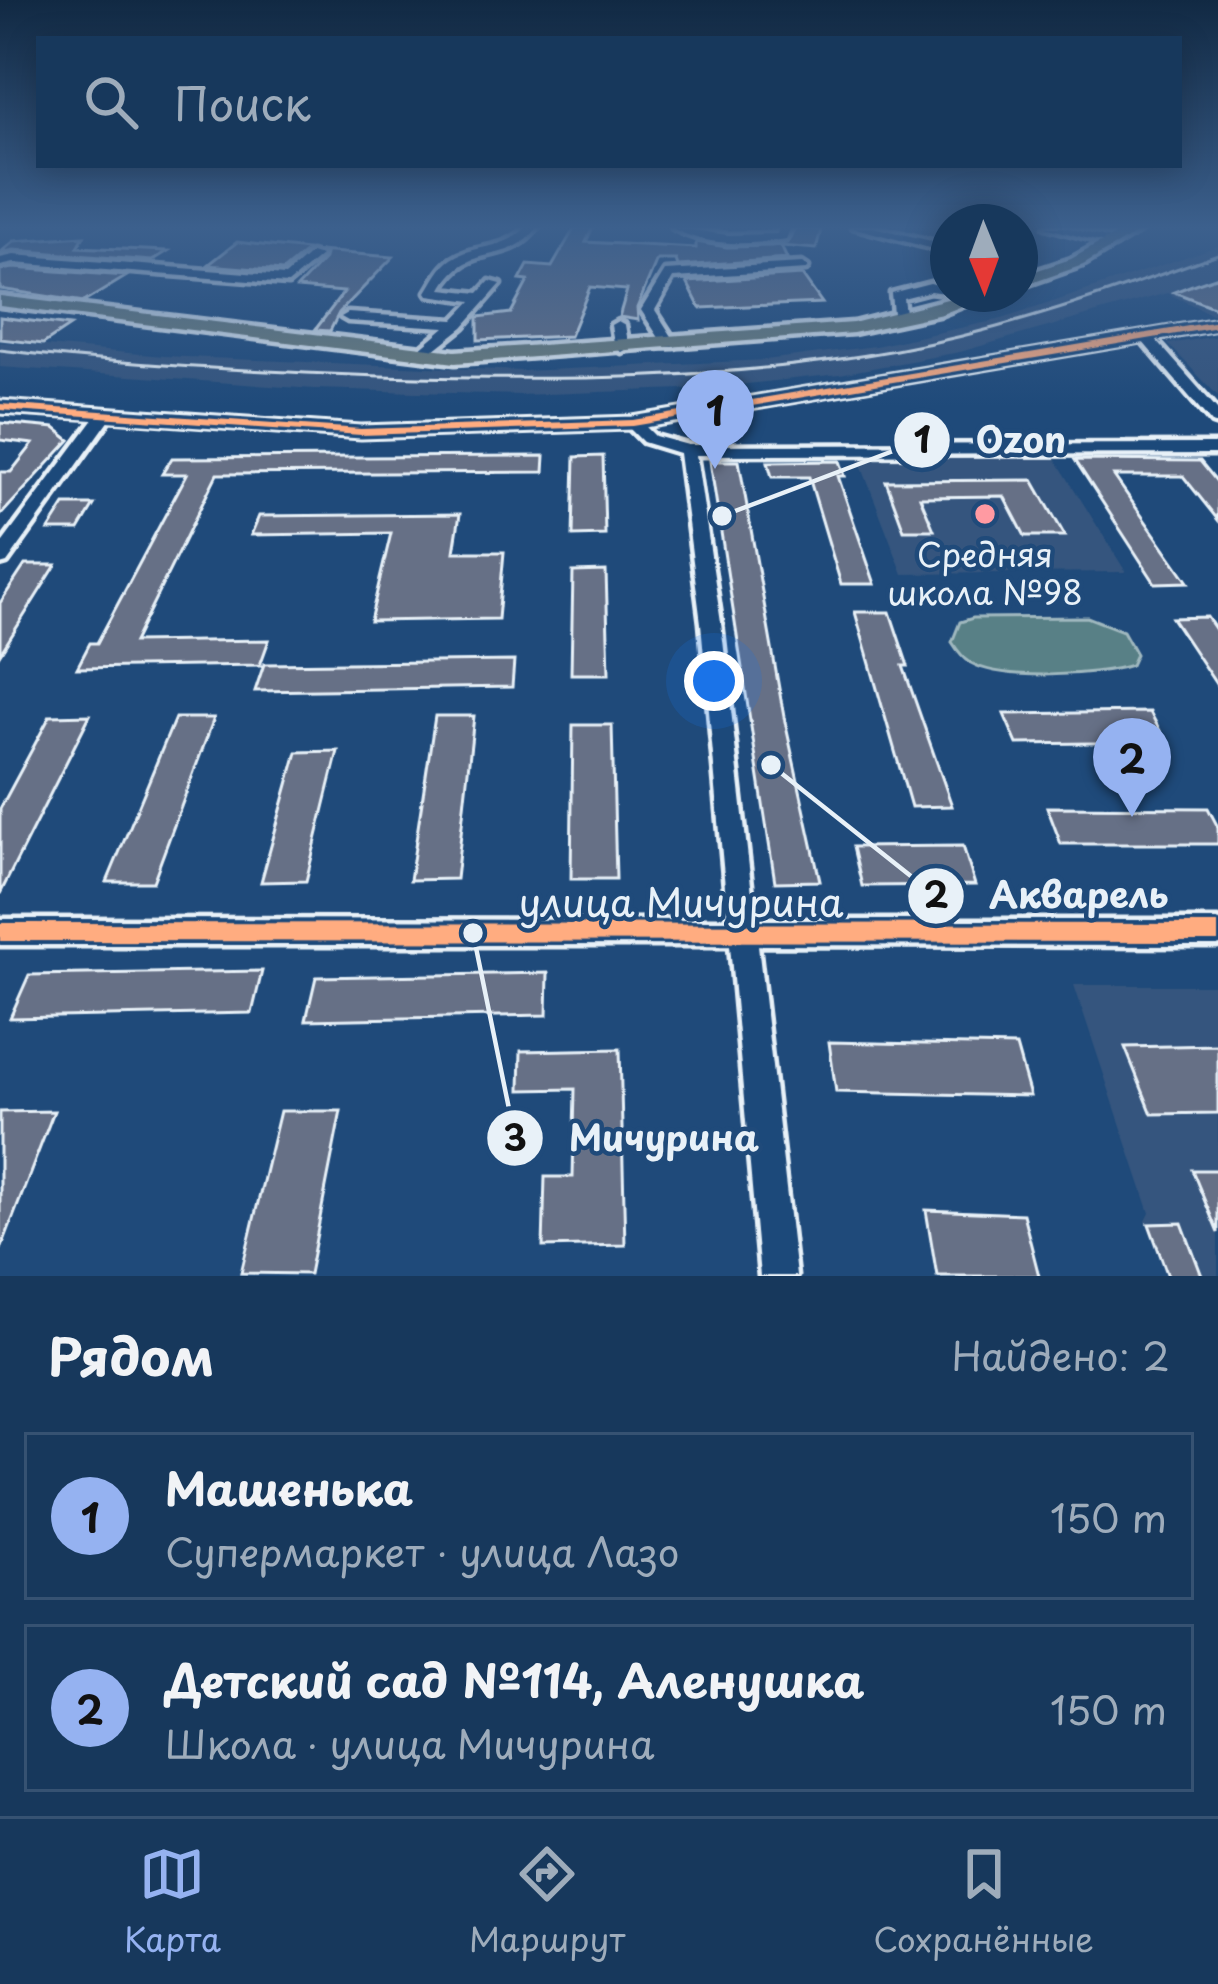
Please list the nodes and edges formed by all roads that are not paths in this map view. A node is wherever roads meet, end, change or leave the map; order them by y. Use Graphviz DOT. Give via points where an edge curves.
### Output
graph roads {
  1 [pos="438,287"];
  2 [pos="493,287"];
  3 [pos="661,287"];
  4 [pos="930,287"];
  5 [pos="484,298"];
  6 [pos="0,302"];
  7 [pos="930,309"];
  8 [pos="348,317"];
  9 [pos="898,320"];
  10 [pos="458,324"];
  11 [pos="618,325"];
  12 [pos="1215,326"];
  13 [pos="1147,338"];
  14 [pos="670,344"];
  15 [pos="622,347"];
  16 [pos="419,355"];
  17 [pos="0,407"];
  18 [pos="104,417"];
  19 [pos="1218,420"];
  20 [pos="633,423"];
  21 [pos="687,449"];
  22 [pos="1218,449"];
  23 [pos="0,559"];
  24 [pos="0,932"];
  25 [pos="1218,933"];
  26 [pos="742,935"];
  27 [pos="778,1276"];
  1 -- 5 [label="street" via="434,292"];
  2 -- 5 [label="street"];
  3 -- 14 [label="street" via="648,310"];
  4 -- 9 [label="street" via="896,296"];
  5 -- 10 [label="street"];
  6 -- 16 [label="main road"];
  7 -- 9 [label="main road"];
  8 -- 10 [label="street"];
  9 -- 14 [label="main road"];
  10 -- 16 [label="street"];
  11 -- 15 [label="street"];
  12 -- 13 [label="street"];
  13 -- 19 [label="street"];
  13 -- 20 [label="street"];
  14 -- 15 [label="main road"];
  15 -- 16 [label="main road"];
  17 -- 18 [label="street"];
  18 -- 20 [label="street" via="361,432"];
  18 -- 23 [label="street"];
  20 -- 21 [label="street" via="649,439"];
  21 -- 22 [label="street"];
  21 -- 26 [label="street"];
  24 -- 26 [label="street, улица Мичурина"];
  25 -- 26 [label="street, улица Мичурина"];
  26 -- 27 [label="street"];
}
